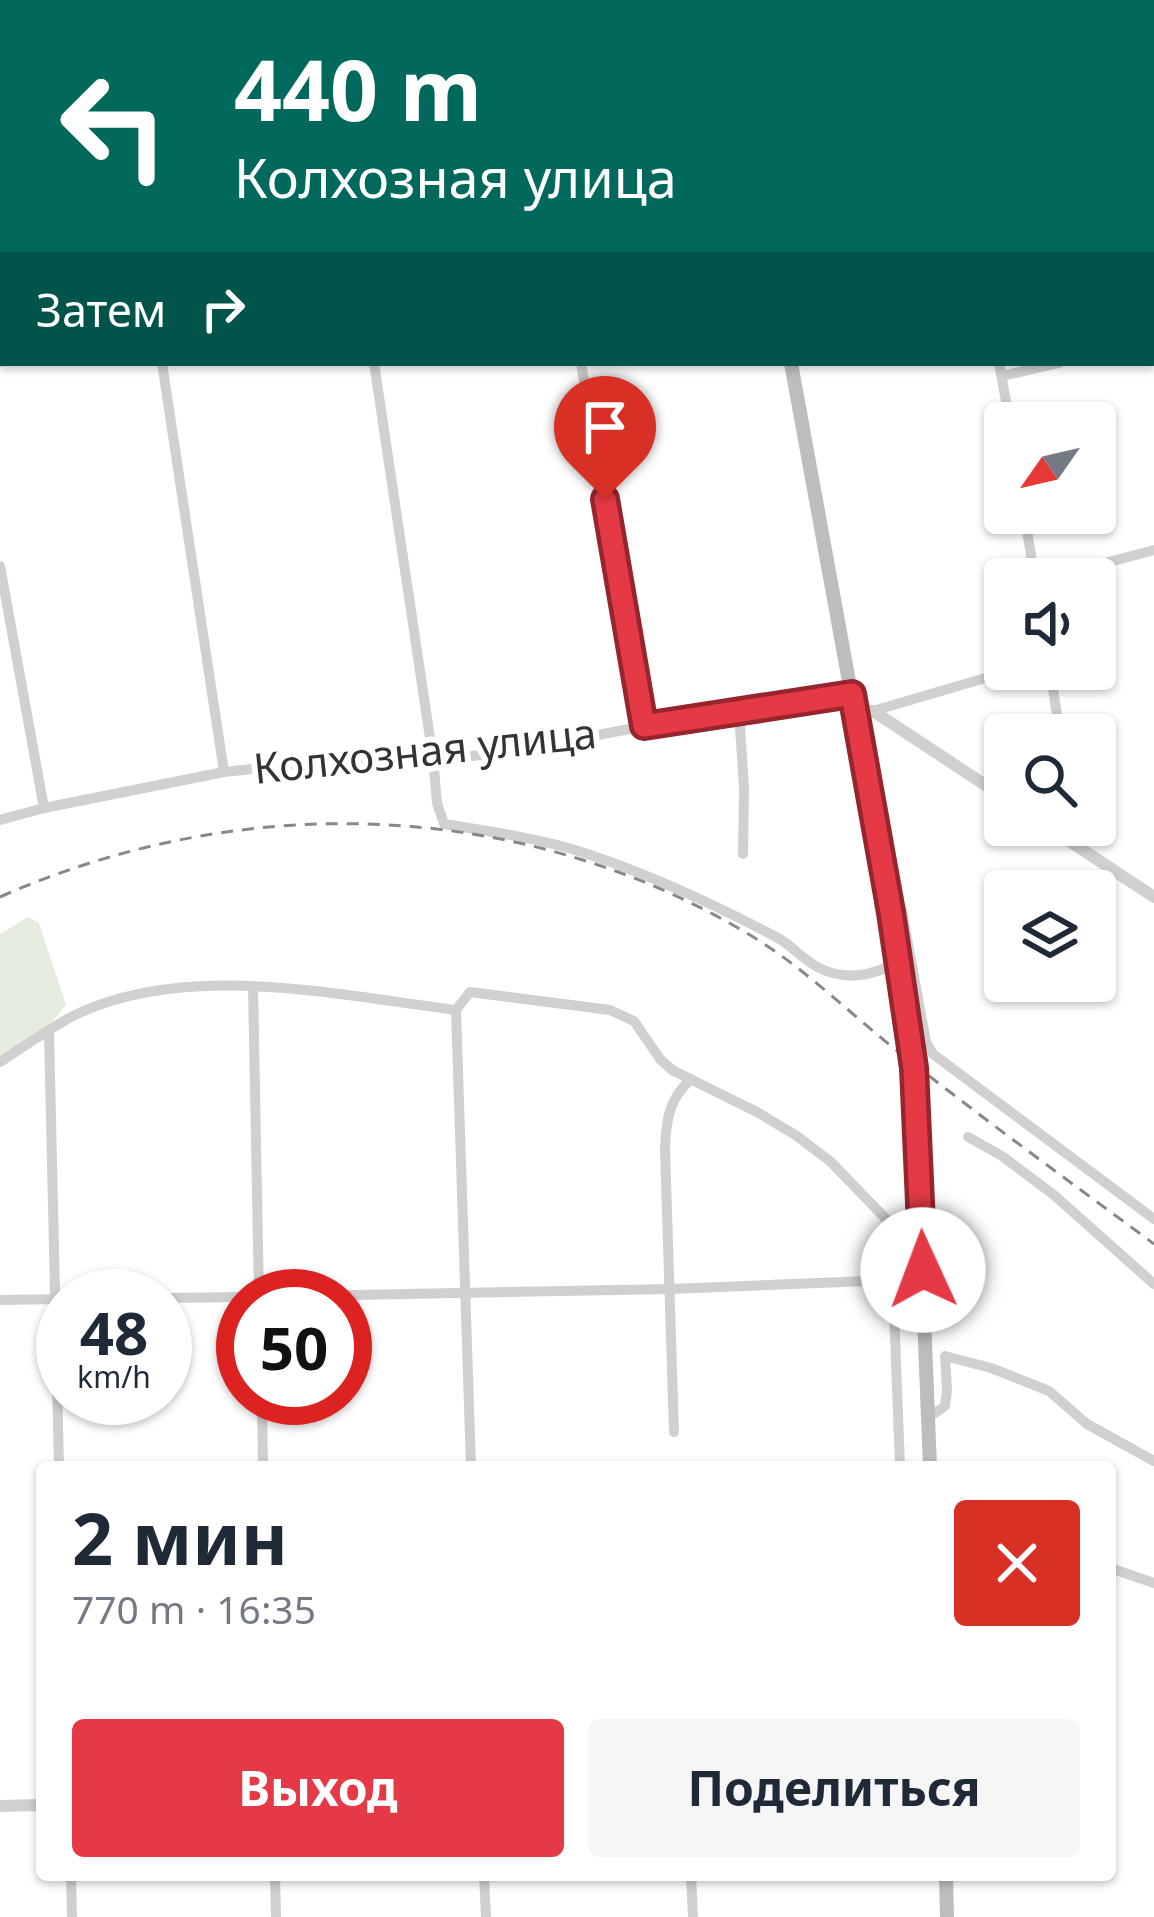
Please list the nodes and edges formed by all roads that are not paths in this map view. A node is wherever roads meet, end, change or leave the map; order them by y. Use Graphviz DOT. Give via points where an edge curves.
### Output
graph roads {
  1 [pos="163,366"];
  2 [pos="374,366"];
  3 [pos="582,366"];
  4 [pos="791,366"];
  5 [pos="1000,369"];
  6 [pos="1006,402"];
  7 [pos="1154,550"];
  8 [pos="1116,560"];
  9 [pos="0,566"];
  10 [pos="984,678"];
  11 [pos="854,702"];
  12 [pos="873,711"];
  13 [pos="739,712"];
  14 [pos="644,726"];
  15 [pos="433,758"];
  16 [pos="224,772"];
  17 [pos="984,784"];
  18 [pos="44,808"];
  19 [pos="0,820"];
  20 [pos="1087,846"];
  21 [pos="743,854"];
  22 [pos="887,892"];
  23 [pos="1154,897"];
  24 [pos="254,986"];
  25 [pos="456,1010"];
  26 [pos="49,1031"];
  27 [pos="0,1062"];
  28 [pos="691,1079"];
  29 [pos="968,1137"];
  30 [pos="1154,1219"];
  31 [pos="59,1269"];
  32 [pos="259,1269"];
  33 [pos="893,1280"];
  34 [pos="1154,1284"];
  35 [pos="670,1289"];
  36 [pos="466,1291"];
  37 [pos="372,1294"];
  38 [pos="36,1299"];
  39 [pos="0,1300"];
  40 [pos="928,1418"];
  41 [pos="59,1425"];
  42 [pos="262,1425"];
  43 [pos="674,1432"];
  44 [pos="59,1461"];
  45 [pos="263,1461"];
  46 [pos="471,1461"];
  47 [pos="900,1461"];
  48 [pos="930,1461"];
  49 [pos="1154,1461"];
  50 [pos="1116,1570"];
  51 [pos="1154,1583"];
  52 [pos="36,1805"];
  53 [pos="0,1806"];
  54 [pos="71,1881"];
  55 [pos="274,1881"];
  56 [pos="484,1881"];
  57 [pos="692,1881"];
  58 [pos="946,1881"];
  59 [pos="72,1917"];
  60 [pos="276,1917"];
  61 [pos="486,1917"];
  62 [pos="693,1917"];
  63 [pos="947,1917"];
  1 -- 16 [label="street"];
  2 -- 15 [label="street"];
  3 -- 14 [label="street"];
  4 -- 11 [label="main road"];
  5 -- 6 [label="street"];
  7 -- 8 [label="street"];
  9 -- 18 [label="street"];
  10 -- 12 [label="street"];
  11 -- 12 [label="street"];
  11 -- 13 [label="street, Колхозная улица"];
  11 -- 22 [label="main road"];
  12 -- 17 [label="street"];
  13 -- 14 [label="street, Колхозная улица"];
  13 -- 21 [label="street"];
  14 -- 15 [label="street, Колхозная улица"];
  15 -- 16 [label="street, Колхозная улица"];
  15 -- 22 [label="street" via="443,824 569,848 676,888 785,941 825,973 886,968 879,904"];
  16 -- 18 [label="street, Колхозная улица"];
  18 -- 19 [label="street, Колхозная улица"];
  20 -- 23 [label="street"];
  22 -- 30 [label="street" via="902,911 933,1054"];
  22 -- 40 [label="main road" via="914,1068"];
  24 -- 25 [label="street"];
  24 -- 26 [label="street" via="149,991"];
  24 -- 32 [label="street"];
  25 -- 28 [label="street" via="470,992 610,1010 634,1021 660,1059"];
  25 -- 36 [label="street"];
  26 -- 27 [label="street"];
  26 -- 31 [label="street"];
  28 -- 33 [label="street" via="797,1136 872,1202 891,1230"];
  28 -- 35 [label="street" via="677,1092 666,1125"];
  29 -- 34 [label="street" via="1054,1196"];
  33 -- 35 [label="street"];
  33 -- 47 [label="street"];
  35 -- 36 [label="street"];
  35 -- 43 [label="street"];
  36 -- 37 [label="street"];
  36 -- 46 [label="street"];
  38 -- 39 [label="street"];
  40 -- 48 [label="main road"];
  40 -- 49 [label="street" via="945,1406 944,1356 962,1359 1049,1390 1088,1424"];
  41 -- 44 [label="street"];
  42 -- 45 [label="street"];
  50 -- 51 [label="street"];
  52 -- 53 [label="street"];
  54 -- 59 [label="street"];
  55 -- 60 [label="street"];
  56 -- 61 [label="street"];
  57 -- 62 [label="street"];
  58 -- 63 [label="main road"];
}
